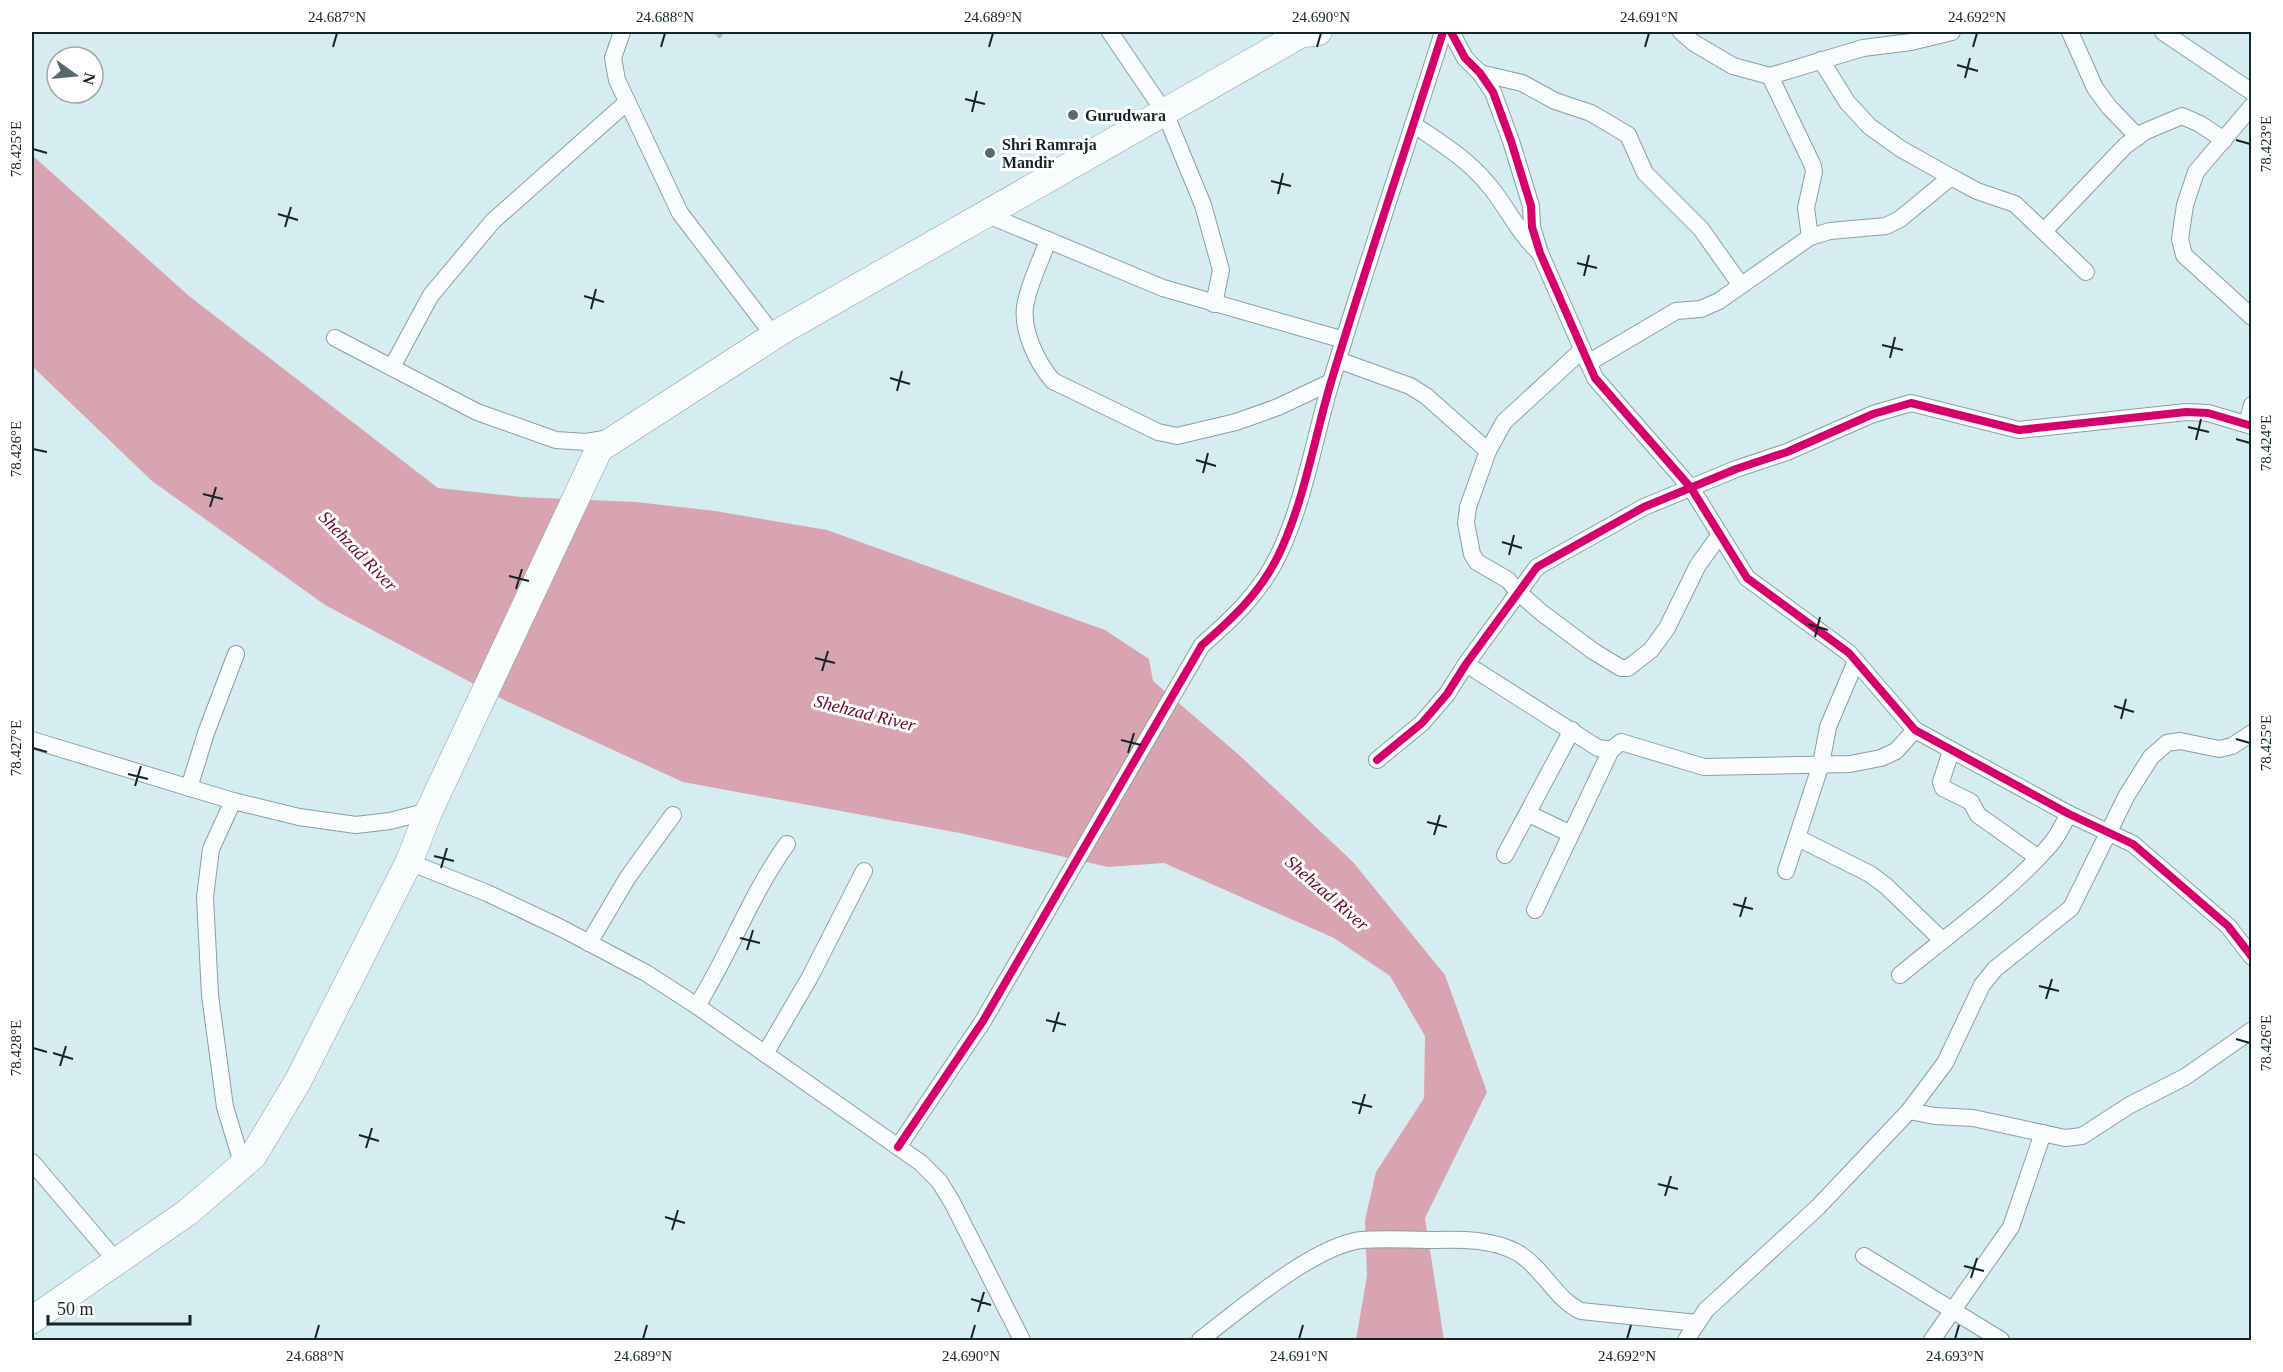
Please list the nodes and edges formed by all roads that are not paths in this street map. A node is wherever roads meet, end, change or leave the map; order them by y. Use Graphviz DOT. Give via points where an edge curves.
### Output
graph roads {
  1 [pos="622,32"];
  2 [pos="1111,32"];
  3 [pos="1318,32"];
  4 [pos="1443,32"];
  5 [pos="1450,32"];
  6 [pos="1681,32"];
  7 [pos="1870,32"];
  8 [pos="1952,32"];
  9 [pos="2070,32"];
  10 [pos="2163,32"];
  11 [pos="1886,45"];
  12 [pos="1821,60"];
  13 [pos="1480,73"];
  14 [pos="1770,76"];
  15 [pos="2252,92"];
  16 [pos="626,103"];
  17 [pos="2252,106"];
  18 [pos="1165,113"];
  19 [pos="1413,124"];
  20 [pos="2138,137"];
  21 [pos="2224,140"];
  22 [pos="1951,177"];
  23 [pos="988,215"];
  24 [pos="2044,230"];
  25 [pos="1810,237"];
  26 [pos="1048,240"];
  27 [pos="1540,253"];
  28 [pos="2086,272"];
  29 [pos="1740,284"];
  30 [pos="1214,304"];
  31 [pos="2252,317"];
  32 [pos="774,336"];
  33 [pos="335,338"];
  34 [pos="1344,340"];
  35 [pos="1585,357"];
  36 [pos="1338,360"];
  37 [pos="392,367"];
  38 [pos="1331,382"];
  39 [pos="2252,405"];
  40 [pos="2249,425"];
  41 [pos="608,443"];
  42 [pos="1488,451"];
  43 [pos="1691,488"];
  44 [pos="1719,536"];
  45 [pos="1518,592"];
  46 [pos="236,654"];
  47 [pos="1856,661"];
  48 [pos="1466,664"];
  49 [pos="1572,730"];
  50 [pos="1915,730"];
  51 [pos="2252,733"];
  52 [pos="32,740"];
  53 [pos="1611,750"];
  54 [pos="1950,751"];
  55 [pos="1377,760"];
  56 [pos="1821,764"];
  57 [pos="189,788"];
  58 [pos="233,801"];
  59 [pos="429,811"];
  60 [pos="673,814"];
  61 [pos="1529,814"];
  62 [pos="2069,814"];
  63 [pos="1571,834"];
  64 [pos="2109,834"];
  65 [pos="1798,838"];
  66 [pos="787,844"];
  67 [pos="1505,855"];
  68 [pos="2037,857"];
  69 [pos="409,862"];
  70 [pos="864,871"];
  71 [pos="1786,871"];
  72 [pos="1535,910"];
  73 [pos="1941,940"];
  74 [pos="589,943"];
  75 [pos="2252,957"];
  76 [pos="1900,975"];
  77 [pos="697,1005"];
  78 [pos="2252,1030"];
  79 [pos="765,1054"];
  80 [pos="1909,1111"];
  81 [pos="2043,1133"];
  82 [pos="898,1147"];
  83 [pos="32,1162"];
  84 [pos="243,1167"];
  85 [pos="1864,1256"];
  86 [pos="118,1263"];
  87 [pos="1953,1311"];
  88 [pos="32,1320"];
  89 [pos="1697,1323"];
  90 [pos="1022,1341"];
  91 [pos="1200,1341"];
  92 [pos="1686,1341"];
  93 [pos="1932,1341"];
  94 [pos="2001,1341"];
  1 -- 16 [label="street" via="613,58"];
  2 -- 18 [label="street"];
  3 -- 18 [label="main road" via="1301,34"];
  4 -- 19 [label="street"];
  5 -- 13 [label="street" via="1465,58"];
  6 -- 14 [label="street" via="1733,66"];
  7 -- 11 [label="street"];
  8 -- 11 [label="street"];
  9 -- 20 [label="street" via="2095,88"];
  10 -- 15 [label="street"];
  11 -- 12 [label="street"];
  12 -- 14 [label="street"];
  12 -- 22 [label="street" via="1846,102 1869,126"];
  13 -- 27 [label="street" via="1493,93 1511,141 1531,206"];
  13 -- 29 [label="street" via="1522,83 1555,101 1591,113 1628,135 1645,173 1701,229"];
  14 -- 25 [label="street" via="1814,172 1806,208"];
  16 -- 32 [label="street" via="680,213"];
  16 -- 37 [label="street" via="485,229 431,295"];
  17 -- 21 [label="street"];
  18 -- 23 [label="main road"];
  18 -- 30 [label="street" via="1219,255 1221,270"];
  19 -- 27 [label="street" via="1461,157 1487,183 1524,238"];
  19 -- 34 [label="street"];
  20 -- 21 [label="street" via="2182,116"];
  20 -- 24 [label="street"];
  21 -- 31 [label="street" via="2196,172 2190,185 2181,247 2189,261"];
  22 -- 24 [label="street" via="2015,204"];
  22 -- 25 [label="street" via="1920,205 1886,226 1830,231"];
  23 -- 26 [label="street"];
  23 -- 32 [label="main road"];
  24 -- 28 [label="street"];
  25 -- 29 [label="street"];
  26 -- 30 [label="street" via="1163,288"];
  26 -- 38 [label="street" via="1025,307 1027,333 1053,381 1158,432 1176,436 1278,407"];
  27 -- 35 [label="street"];
  29 -- 35 [label="street" via="1719,301 1701,309 1676,311"];
  30 -- 34 [label="street"];
  32 -- 41 [label="main road"];
  33 -- 37 [label="street"];
  34 -- 36 [label="street"];
  35 -- 42 [label="street" via="1504,422"];
  35 -- 43 [label="street" via="1595,378"];
  36 -- 38 [label="street"];
  36 -- 42 [label="street" via="1410,386"];
  37 -- 41 [label="street" via="477,412 556,440"];
  38 -- 82 [label="street" via="1278,558 1239,613 1202,645 960,1058"];
  39 -- 40 [label="street"];
  40 -- 43 [label="street" via="2208,413 2186,412 2019,430 1911,403 1873,414"];
  41 -- 59 [label="main road"];
  42 -- 45 [label="street" via="1468,507 1466,523 1472,554"];
  43 -- 44 [label="street"];
  43 -- 45 [label="street" via="1644,507 1547,560"];
  44 -- 45 [label="street" via="1698,565 1667,628 1651,650 1629,668 1621,668 1593,651"];
  44 -- 47 [label="street" via="1747,578"];
  45 -- 48 [label="street"];
  46 -- 57 [label="street"];
  47 -- 50 [label="street"];
  47 -- 56 [label="street" via="1828,726"];
  48 -- 49 [label="street"];
  48 -- 55 [label="street" via="1422,723"];
  49 -- 53 [label="street" via="1598,748"];
  49 -- 61 [label="street"];
  50 -- 54 [label="street"];
  50 -- 56 [label="street" via="1896,751 1881,758"];
  51 -- 64 [label="street" via="2232,746 2219,748 2180,741 2167,743 2151,757"];
  52 -- 57 [label="street"];
  53 -- 56 [label="street" via="1621,742 1704,767"];
  53 -- 63 [label="street"];
  54 -- 62 [label="street"];
  54 -- 68 [label="street" via="1941,782 1943,788 1971,802 1978,815"];
  56 -- 65 [label="street"];
  57 -- 58 [label="street"];
  58 -- 59 [label="street" via="299,817 356,825"];
  58 -- 84 [label="street" via="211,849 205,897 210,995 225,1107"];
  59 -- 69 [label="main road"];
  60 -- 74 [label="street" via="628,877"];
  61 -- 63 [label="street"];
  61 -- 67 [label="street"];
  62 -- 64 [label="street"];
  62 -- 68 [label="street" via="2051,844"];
  63 -- 72 [label="street"];
  64 -- 75 [label="street" via="2133,844 2228,926"];
  64 -- 80 [label="street" via="2070,908 1995,969 1982,985 1945,1063"];
  65 -- 71 [label="street"];
  65 -- 73 [label="street" via="1886,886"];
  66 -- 77 [label="street" via="764,878"];
  68 -- 73 [label="street" via="1974,917"];
  69 -- 74 [label="street" via="487,893"];
  69 -- 84 [label="main road" via="298,1081"];
  70 -- 79 [label="street" via="810,978"];
  73 -- 76 [label="street"];
  74 -- 77 [label="street"];
  77 -- 79 [label="street"];
  78 -- 81 [label="street" via="2185,1077 2130,1105 2082,1136 2065,1138"];
  79 -- 82 [label="street"];
  80 -- 81 [label="street" via="1973,1118"];
  80 -- 89 [label="street" via="1818,1207 1706,1310"];
  81 -- 87 [label="street" via="2011,1227"];
  82 -- 90 [label="street" via="939,1181"];
  83 -- 86 [label="street"];
  84 -- 86 [label="main road"];
  85 -- 87 [label="street"];
  86 -- 88 [label="main road"];
  87 -- 93 [label="street"];
  87 -- 94 [label="street"];
  89 -- 91 [label="street" via="1581,1311 1572,1307 1536,1266 1517,1252 1485,1241 1359,1240 1320,1256 1270,1286"];
  89 -- 92 [label="street"];
}
